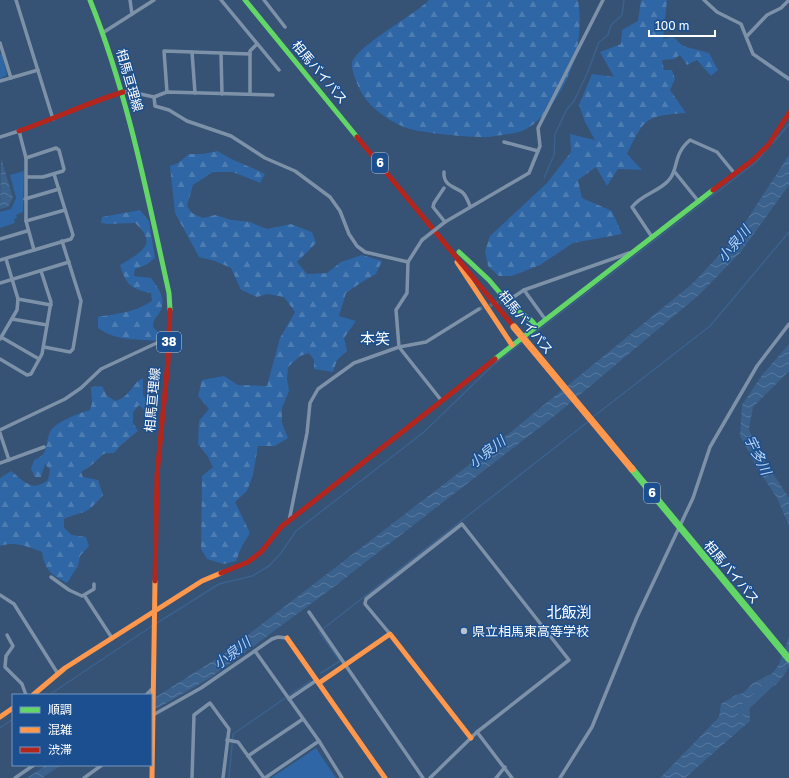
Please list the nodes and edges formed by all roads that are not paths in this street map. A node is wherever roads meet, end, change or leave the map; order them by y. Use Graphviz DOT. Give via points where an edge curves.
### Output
graph roads {
  1 [pos="16,0"];
  2 [pos="90,0"];
  3 [pos="130,0"];
  4 [pos="154,0"];
  5 [pos="221,0"];
  6 [pos="245,0"];
  7 [pos="264,0"];
  8 [pos="603,0"];
  9 [pos="704,0"];
  10 [pos="789,0"];
  11 [pos="132,14"];
  12 [pos="285,27"];
  13 [pos="104,32"];
  14 [pos="746,36"];
  15 [pos="0,43"];
  16 [pos="257,44"];
  17 [pos="1,51"];
  18 [pos="192,52"];
  19 [pos="221,53"];
  20 [pos="250,54"];
  21 [pos="38,70"];
  22 [pos="279,70"];
  23 [pos="11,78"];
  24 [pos="789,79"];
  25 [pos="0,81"];
  26 [pos="122,92"];
  27 [pos="168,92"];
  28 [pos="195,93"];
  29 [pos="222,94"];
  30 [pos="250,94"];
  31 [pos="273,95"];
  32 [pos="154,97"];
  33 [pos="789,113"];
  34 [pos="53,119"];
  35 [pos="19,132"];
  36 [pos="0,137"];
  37 [pos="504,142"];
  38 [pos="538,151"];
  39 [pos="26,158"];
  40 [pos="674,171"];
  41 [pos="444,172"];
  42 [pos="54,174"];
  43 [pos="735,174"];
  44 [pos="27,177"];
  45 [pos="444,188"];
  46 [pos="59,189"];
  47 [pos="25,199"];
  48 [pos="698,202"];
  49 [pos="470,206"];
  50 [pos="65,210"];
  51 [pos="26,221"];
  52 [pos="445,222"];
  53 [pos="27,231"];
  54 [pos="439,234"];
  55 [pos="652,237"];
  56 [pos="0,239"];
  57 [pos="62,241"];
  58 [pos="34,250"];
  59 [pos="632,252"];
  60 [pos="6,259"];
  61 [pos="0,260"];
  62 [pos="69,262"];
  63 [pos="408,262"];
  64 [pos="41,271"];
  65 [pos="12,280"];
  66 [pos="0,283"];
  67 [pos="524,290"];
  68 [pos="512,298"];
  69 [pos="18,299"];
  70 [pos="50,305"];
  71 [pos="479,309"];
  72 [pos="12,319"];
  73 [pos="545,319"];
  74 [pos="789,324"];
  75 [pos="47,325"];
  76 [pos="536,326"];
  77 [pos="1,338"];
  78 [pos="169,343"];
  79 [pos="512,345"];
  80 [pos="44,347"];
  81 [pos="399,347"];
  82 [pos="0,359"];
  83 [pos="40,359"];
  84 [pos="442,400"];
  85 [pos="0,430"];
  86 [pos="0,433"];
  87 [pos="44,447"];
  88 [pos="9,460"];
  89 [pos="0,463"];
  90 [pos="289,521"];
  91 [pos="51,577"];
  92 [pos="94,584"];
  93 [pos="0,595"];
  94 [pos="84,595"];
  95 [pos="154,612"];
  96 [pos="309,612"];
  97 [pos="390,634"];
  98 [pos="7,635"];
  99 [pos="112,638"];
  100 [pos="287,638"];
  101 [pos="255,651"];
  102 [pos="789,659"];
  103 [pos="346,665"];
  104 [pos="58,674"];
  105 [pos="318,682"];
  106 [pos="150,693"];
  107 [pos="26,694"];
  108 [pos="34,694"];
  109 [pos="288,697"];
  110 [pos="152,707"];
  111 [pos="12,709"];
  112 [pos="153,714"];
  113 [pos="0,717"];
  114 [pos="303,719"];
  115 [pos="152,729"];
  116 [pos="477,732"];
  117 [pos="471,738"];
  118 [pos="228,740"];
  119 [pos="319,741"];
  120 [pos="248,756"];
  121 [pos="33,766"];
  122 [pos="101,766"];
  123 [pos="505,767"];
  124 [pos="16,778"];
  125 [pos="84,778"];
  126 [pos="152,778"];
  127 [pos="192,778"];
  128 [pos="223,778"];
  129 [pos="265,778"];
  130 [pos="342,778"];
  131 [pos="385,778"];
  132 [pos="422,778"];
  133 [pos="430,778"];
  134 [pos="496,778"];
  135 [pos="512,778"];
  136 [pos="560,778"];
  1 -- 21 [label="street"];
  2 -- 13 [label="main road, 相馬亘理線 / 38"];
  3 -- 11 [label="street"];
  4 -- 11 [label="street"];
  5 -- 16 [label="street"];
  6 -- 54 [label="main road, 相馬バイパス / 6"];
  7 -- 12 [label="street"];
  8 -- 38 [label="street" via="538,128"];
  9 -- 14 [label="street" via="717,12 741,24"];
  10 -- 14 [label="street" via="781,8 767,15"];
  11 -- 13 [label="street"];
  13 -- 26 [label="main road, 相馬亘理線 / 38"];
  14 -- 24 [label="street" via="754,54"];
  15 -- 17 [label="street"];
  16 -- 20 [label="street"];
  16 -- 22 [label="street"];
  17 -- 23 [label="street"];
  18 -- 19 [label="street"];
  18 -- 27 [label="street" via="164,51"];
  18 -- 28 [label="street"];
  19 -- 20 [label="street"];
  19 -- 29 [label="street"];
  20 -- 30 [label="street"];
  21 -- 23 [label="street"];
  21 -- 34 [label="street"];
  23 -- 25 [label="street"];
  26 -- 32 [label="street"];
  26 -- 34 [label="main road" via="85,104"];
  26 -- 78 [label="main road, 相馬亘理線 / 38" via="169,293"];
  27 -- 28 [label="street"];
  27 -- 32 [label="street"];
  28 -- 29 [label="street"];
  29 -- 30 [label="street"];
  30 -- 31 [label="street"];
  32 -- 63 [label="street" via="155,106 169,110 186,121 230,136 265,158 295,171 330,197 340,211 349,234 365,252"];
  33 -- 43 [label="main road" via="769,144"];
  34 -- 35 [label="main road"];
  35 -- 36 [label="street"];
  35 -- 39 [label="street"];
  37 -- 38 [label="street"];
  38 -- 49 [label="street" via="529,173"];
  39 -- 42 [label="street" via="56,148 59,150 64,169"];
  39 -- 44 [label="street"];
  40 -- 43 [label="street" via="678,153 690,140 717,152"];
  40 -- 48 [label="street"];
  40 -- 55 [label="street" via="668,181 632,207"];
  41 -- 49 [label="street" via="443,178 446,183 462,192"];
  42 -- 44 [label="street"];
  42 -- 46 [label="street"];
  43 -- 48 [label="main road"];
  44 -- 47 [label="street"];
  45 -- 52 [label="street" via="433,207"];
  46 -- 47 [label="street"];
  46 -- 50 [label="street"];
  47 -- 51 [label="street"];
  48 -- 55 [label="main road"];
  49 -- 52 [label="street"];
  50 -- 51 [label="street"];
  50 -- 57 [label="street" via="73,235 71,239"];
  51 -- 53 [label="street"];
  52 -- 63 [label="street, bridge" via="422,240"];
  53 -- 56 [label="street"];
  53 -- 58 [label="street"];
  54 -- 76 [label="main road" via="489,280 511,306"];
  54 -- 79 [label="main road"];
  54 -- 102 [label="main road, 相馬バイパス / 6, bridge"];
  55 -- 59 [label="main road"];
  57 -- 58 [label="street"];
  57 -- 62 [label="street"];
  58 -- 60 [label="street"];
  59 -- 67 [label="street"];
  59 -- 73 [label="main road"];
  60 -- 61 [label="street"];
  60 -- 65 [label="street"];
  62 -- 64 [label="street"];
  62 -- 80 [label="street" via="81,301 73,349 70,352"];
  63 -- 81 [label="street" via="407,293 396,310"];
  64 -- 65 [label="street"];
  64 -- 70 [label="street"];
  65 -- 66 [label="street"];
  65 -- 69 [label="street"];
  67 -- 68 [label="street"];
  67 -- 73 [label="street"];
  69 -- 70 [label="street"];
  69 -- 72 [label="street" via="17,310"];
  70 -- 75 [label="street"];
  71 -- 81 [label="street" via="426,342"];
  72 -- 75 [label="street"];
  72 -- 77 [label="street"];
  73 -- 76 [label="main road"];
  74 -- 136 [label="street" via="757,366 710,447 693,498 637,616 592,727"];
  75 -- 80 [label="street"];
  76 -- 79 [label="main road"];
  77 -- 83 [label="street"];
  78 -- 85 [label="street" via="161,341 101,369 65,399"];
  78 -- 95 [label="main road, 相馬亘理線 / 38" via="157,473"];
  79 -- 84 [label="main road"];
  80 -- 83 [label="street"];
  81 -- 84 [label="street"];
  81 -- 90 [label="street" via="354,363 318,390 310,404 308,433"];
  82 -- 83 [label="street" via="27,375"];
  84 -- 90 [label="main road"];
  86 -- 88 [label="street"];
  87 -- 88 [label="street"];
  88 -- 89 [label="street"];
  90 -- 95 [label="main road" via="261,552 248,562 202,580"];
  91 -- 94 [label="street" via="69,590"];
  92 -- 94 [label="street" via="94,589"];
  93 -- 104 [label="street" via="14,604"];
  94 -- 99 [label="street"];
  95 -- 99 [label="main road"];
  95 -- 106 [label="main road, 相馬亘理線 / 38"];
  96 -- 103 [label="street"];
  97 -- 103 [label="main road"];
  97 -- 116 [label="street" via="365,604 366,599 462,524 569,660"];
  97 -- 117 [label="main road"];
  98 -- 107 [label="street" via="13,646 6,656 5,667 22,684"];
  99 -- 104 [label="main road"];
  100 -- 101 [label="street" via="272,639"];
  100 -- 105 [label="main road"];
  101 -- 109 [label="street"];
  101 -- 112 [label="street" via="201,688"];
  103 -- 105 [label="main road"];
  103 -- 132 [label="street"];
  104 -- 108 [label="main road"];
  105 -- 109 [label="street"];
  105 -- 131 [label="main road"];
  109 -- 114 [label="street"];
  110 -- 112 [label="main road, 38"];
  111 -- 113 [label="main road"];
  112 -- 115 [label="main road, 38"];
  114 -- 119 [label="street"];
  114 -- 120 [label="street"];
  115 -- 126 [label="main road, 38"];
  116 -- 117 [label="street"];
  116 -- 123 [label="street"];
  117 -- 133 [label="street"];
  118 -- 120 [label="street" via="238,742"];
  118 -- 127 [label="street" via="229,729 210,703 194,715"];
  118 -- 128 [label="street"];
  119 -- 129 [label="street"];
  119 -- 130 [label="street"];
  120 -- 129 [label="street"];
  121 -- 124 [label="street"];
  122 -- 125 [label="street"];
  123 -- 134 [label="street"];
  123 -- 135 [label="street"];
}
